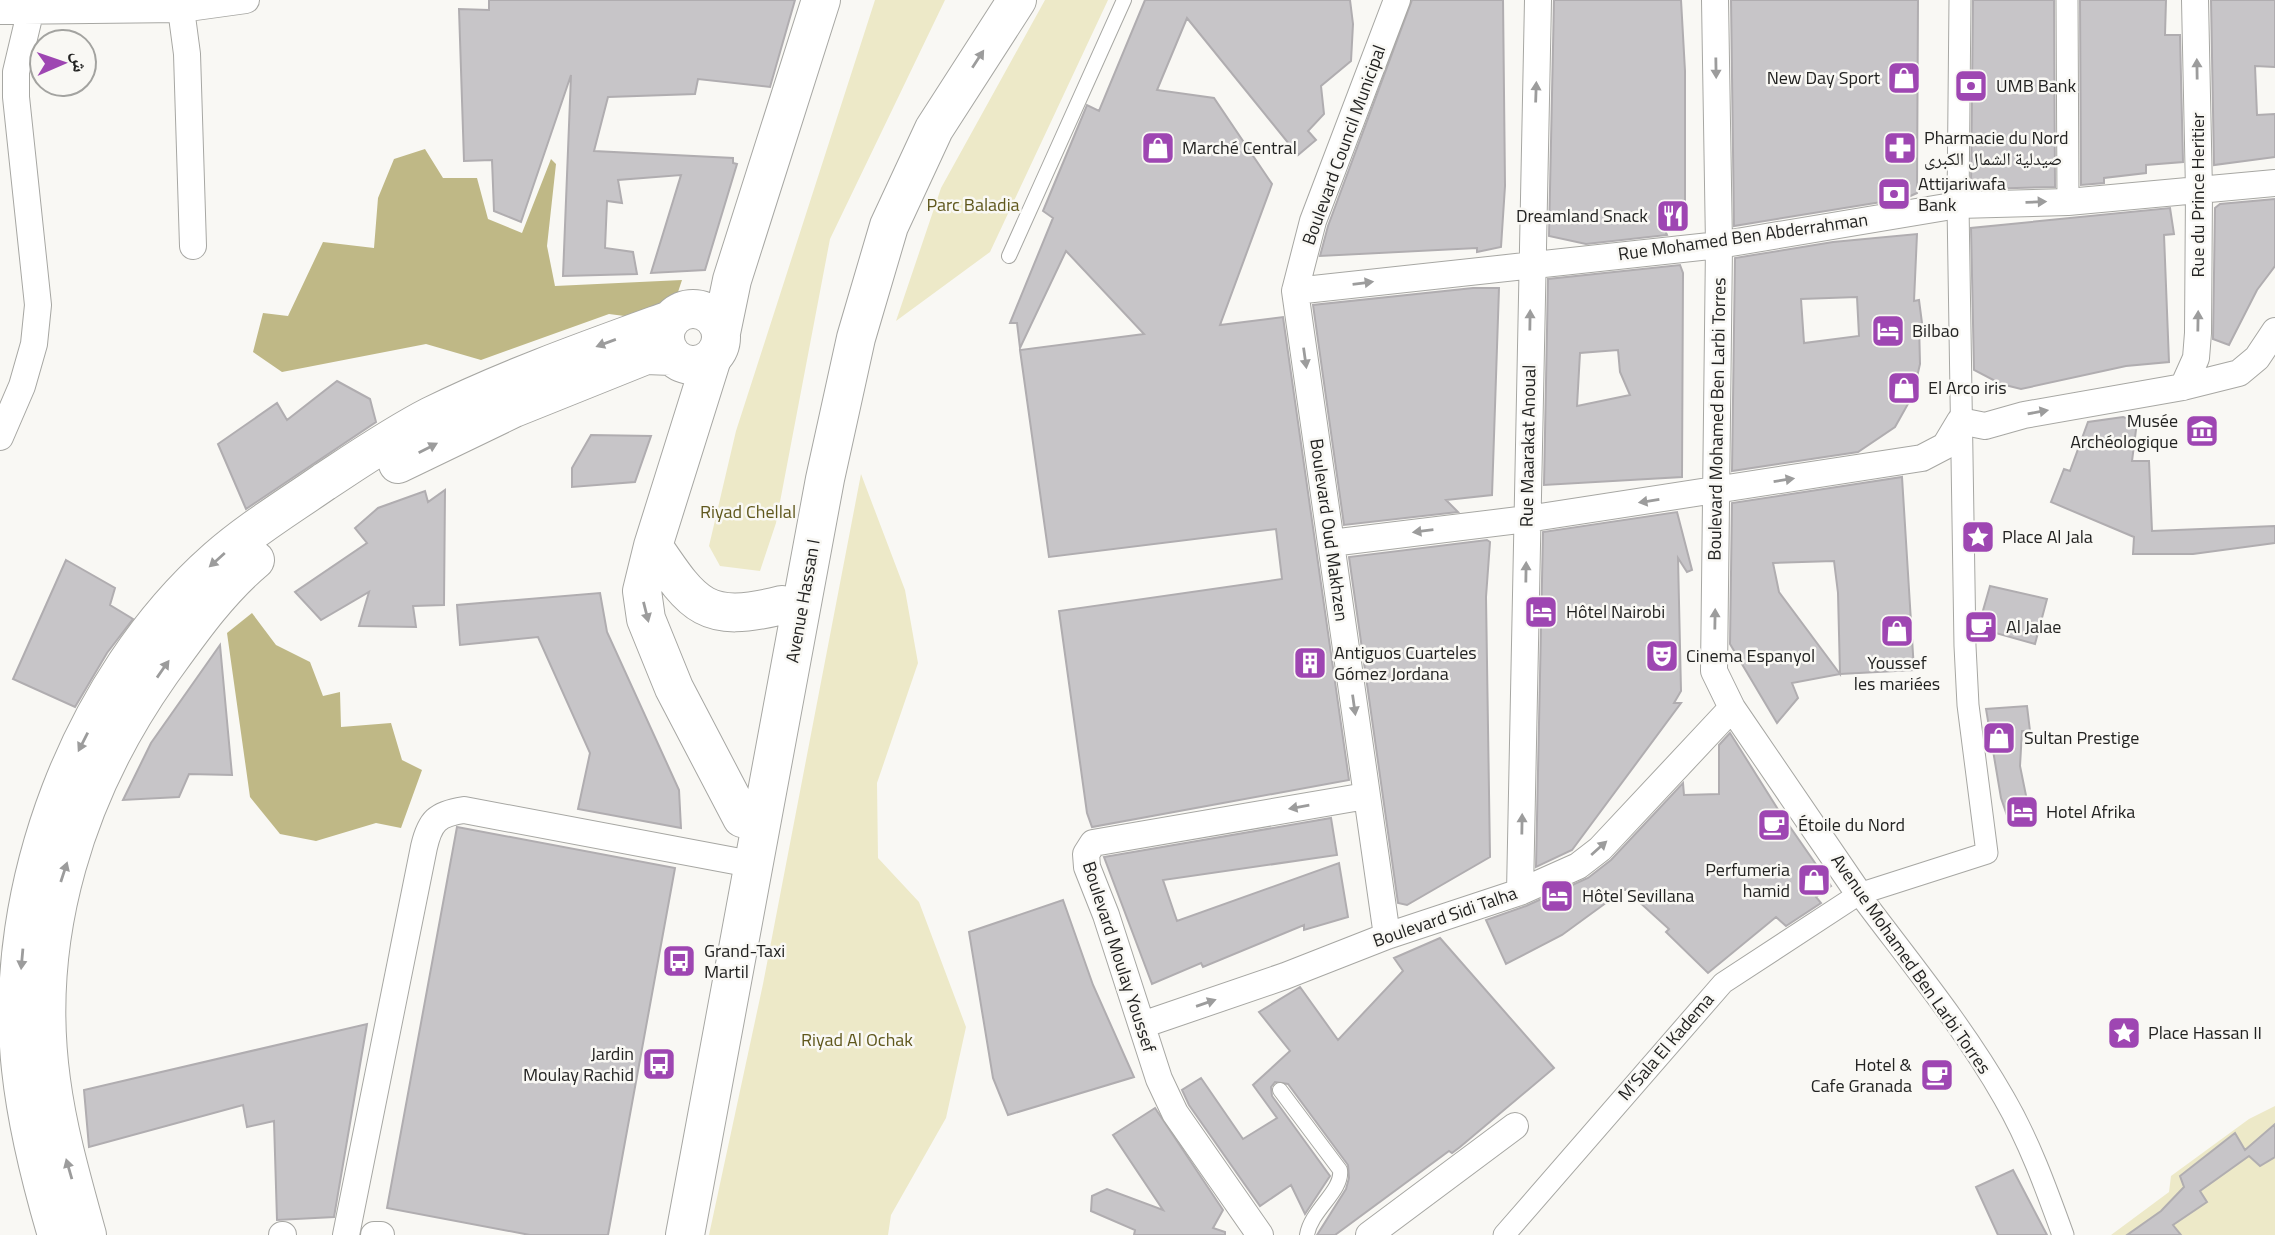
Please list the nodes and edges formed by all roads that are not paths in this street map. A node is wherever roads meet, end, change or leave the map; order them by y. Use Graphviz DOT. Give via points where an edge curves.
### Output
graph roads {
  1 [pos="246,0"];
  2 [pos="821,0"];
  3 [pos="986,0"];
  4 [pos="1017,0"];
  5 [pos="1124,0"];
  6 [pos="1397,0"];
  7 [pos="1538,0"];
  8 [pos="1715,0"];
  9 [pos="1960,0"];
  10 [pos="2067,0"];
  11 [pos="2195,0"];
  12 [pos="181,9"];
  13 [pos="0,11"];
  14 [pos="30,13"];
  15 [pos="2275,183"];
  16 [pos="2199,191"];
  17 [pos="2068,202"];
  18 [pos="1958,205"];
  19 [pos="1718,245"];
  20 [pos="193,246"];
  21 [pos="1009,256"];
  22 [pos="1531,263"];
  23 [pos="1295,291"];
  24 [pos="2275,331"];
  25 [pos="691,340"];
  26 [pos="2183,387"];
  27 [pos="1972,423"];
  28 [pos="0,437"];
  29 [pos="1716,490"];
  30 [pos="1527,519"];
  31 [pos="1331,542"];
  32 [pos="653,546"];
  33 [pos="782,606"];
  34 [pos="1732,708"];
  35 [pos="1366,796"];
  36 [pos="742,818"];
  37 [pos="735,861"];
  38 [pos="35,870"];
  39 [pos="1520,892"];
  40 [pos="1859,894"];
  41 [pos="0,907"];
  42 [pos="1387,936"];
  43 [pos="1142,1025"];
  44 [pos="1280,1090"];
  45 [pos="1515,1126"];
  46 [pos="57,1235"];
  47 [pos="88,1235"];
  48 [pos="346,1235"];
  49 [pos="374,1235"];
  50 [pos="381,1235"];
  51 [pos="664,1235"];
  52 [pos="685,1235"];
  53 [pos="1260,1235"];
  54 [pos="1307,1235"];
  55 [pos="1369,1235"];
  56 [pos="1504,1235"];
  57 [pos="2063,1235"];
  1 -- 12 [label="street"];
  2 -- 25 [label="main road" via="732,280"];
  3 -- 33 [label="main road, Avenue Hassan I" via="936,79 868,223 837,337"];
  52 -- 4 [label="main road, Avenue Hassan I, one-way" via="825,479 856,338 889,226 934,129"];
  5 -- 21 [label="lane"];
  6 -- 23 [label="street, Boulevard Council Municipal" via="1313,221"];
  22 -- 7 [label="street, Rue Maarakat Anoual, one-way"];
  8 -- 19 [label="street, Boulevard Mohamed Ben Larbi Torres, one-way"];
  9 -- 18 [label="street"];
  10 -- 17 [label="street"];
  16 -- 11 [label="street, Rue du Prince Heritier, one-way"];
  12 -- 14 [label="street"];
  12 -- 20 [label="street"];
  13 -- 14 [label="street"];
  14 -- 28 [label="street" via="16,72 16,97 38,305 34,344 22,386"];
  15 -- 16 [label="street, Rue Mohamed Ben Abderrahman"];
  16 -- 17 [label="street, Rue Mohamed Ben Abderrahman"];
  26 -- 16 [label="street, Rue du Prince Heritier, one-way" via="2196,358"];
  18 -- 17 [label="street, Rue Mohamed Ben Abderrahman, one-way"];
  18 -- 19 [label="street, Rue Mohamed Ben Abderrahman"];
  18 -- 27 [label="street"];
  19 -- 22 [label="street, Rue Mohamed Ben Abderrahman"];
  19 -- 29 [label="street, Boulevard Mohamed Ben Larbi Torres"];
  23 -- 22 [label="street, Rue Mohamed Ben Abderrahman, one-way"];
  30 -- 22 [label="street, Rue Maarakat Anoual, one-way"];
  23 -- 31 [label="street, Boulevard Oud Makhzen, one-way"];
  24 -- 26 [label="street" via="2257,358 2239,373"];
  25 -- 32 [label="main road" via="695,417"];
  25 -- 38 [label="main road, one-way" via="552,363 430,417 273,515 217,559 156,626 98,711 54,804"];
  47 -- 25 [label="main road, one-way" via="65,1157 51,1078 47,987 52,927 60,882 83,812 133,712 227,584 347,491 514,408"];
  27 -- 26 [label="street, one-way"];
  29 -- 27 [label="street, one-way" via="1922,458"];
  27 -- 40 [label="street, M’Sala El Kadema" via="1968,705 1987,853"];
  29 -- 30 [label="street, one-way"];
  34 -- 29 [label="street, Boulevard Mohamed Ben Larbi Torres, one-way" via="1714,671"];
  30 -- 31 [label="street, one-way"];
  39 -- 30 [label="street, Rue Maarakat Anoual, one-way"];
  31 -- 35 [label="street, Boulevard Oud Makhzen, one-way"];
  32 -- 33 [label="main road" via="679,584 714,611 739,615"];
  32 -- 36 [label="main road, one-way" via="642,591 646,619 674,688"];
  33 -- 36 [label="main road, Avenue Hassan I"];
  39 -- 34 [label="street, Boulevard Sidi Talha, one-way" via="1578,866 1600,849"];
  34 -- 40 [label="street, Avenue Mohamed Ben Larbi Torres"];
  35 -- 42 [label="street, Boulevard Oud Makhzen"];
  35 -- 43 [label="street, Boulevard Moulay Youssef, one-way" via="1093,843 1086,854 1087,867"];
  36 -- 37 [label="main road, Avenue Hassan I"];
  37 -- 48 [label="street" via="464,810 437,816 429,825 424,847"];
  37 -- 51 [label="main road, Avenue Hassan I"];
  38 -- 41 [label="main road"];
  38 -- 46 [label="main road, one-way" via="26,911 13,1052"];
  39 -- 42 [label="street, Boulevard Sidi Talha"];
  40 -- 56 [label="street, M’Sala El Kadema" via="1723,983"];
  40 -- 57 [label="street, Avenue Mohamed Ben Larbi Torres" via="1941,1003 2005,1099"];
  43 -- 42 [label="street, Boulevard Sidi Talha, one-way"];
  43 -- 53 [label="street, Boulevard Moulay Youssef" via="1175,1112"];
  44 -- 54 [label="lane" via="1340,1170 1338,1184 1313,1215"];
  45 -- 55 [label="street"];
  49 -- 50 [label="street"];
}
